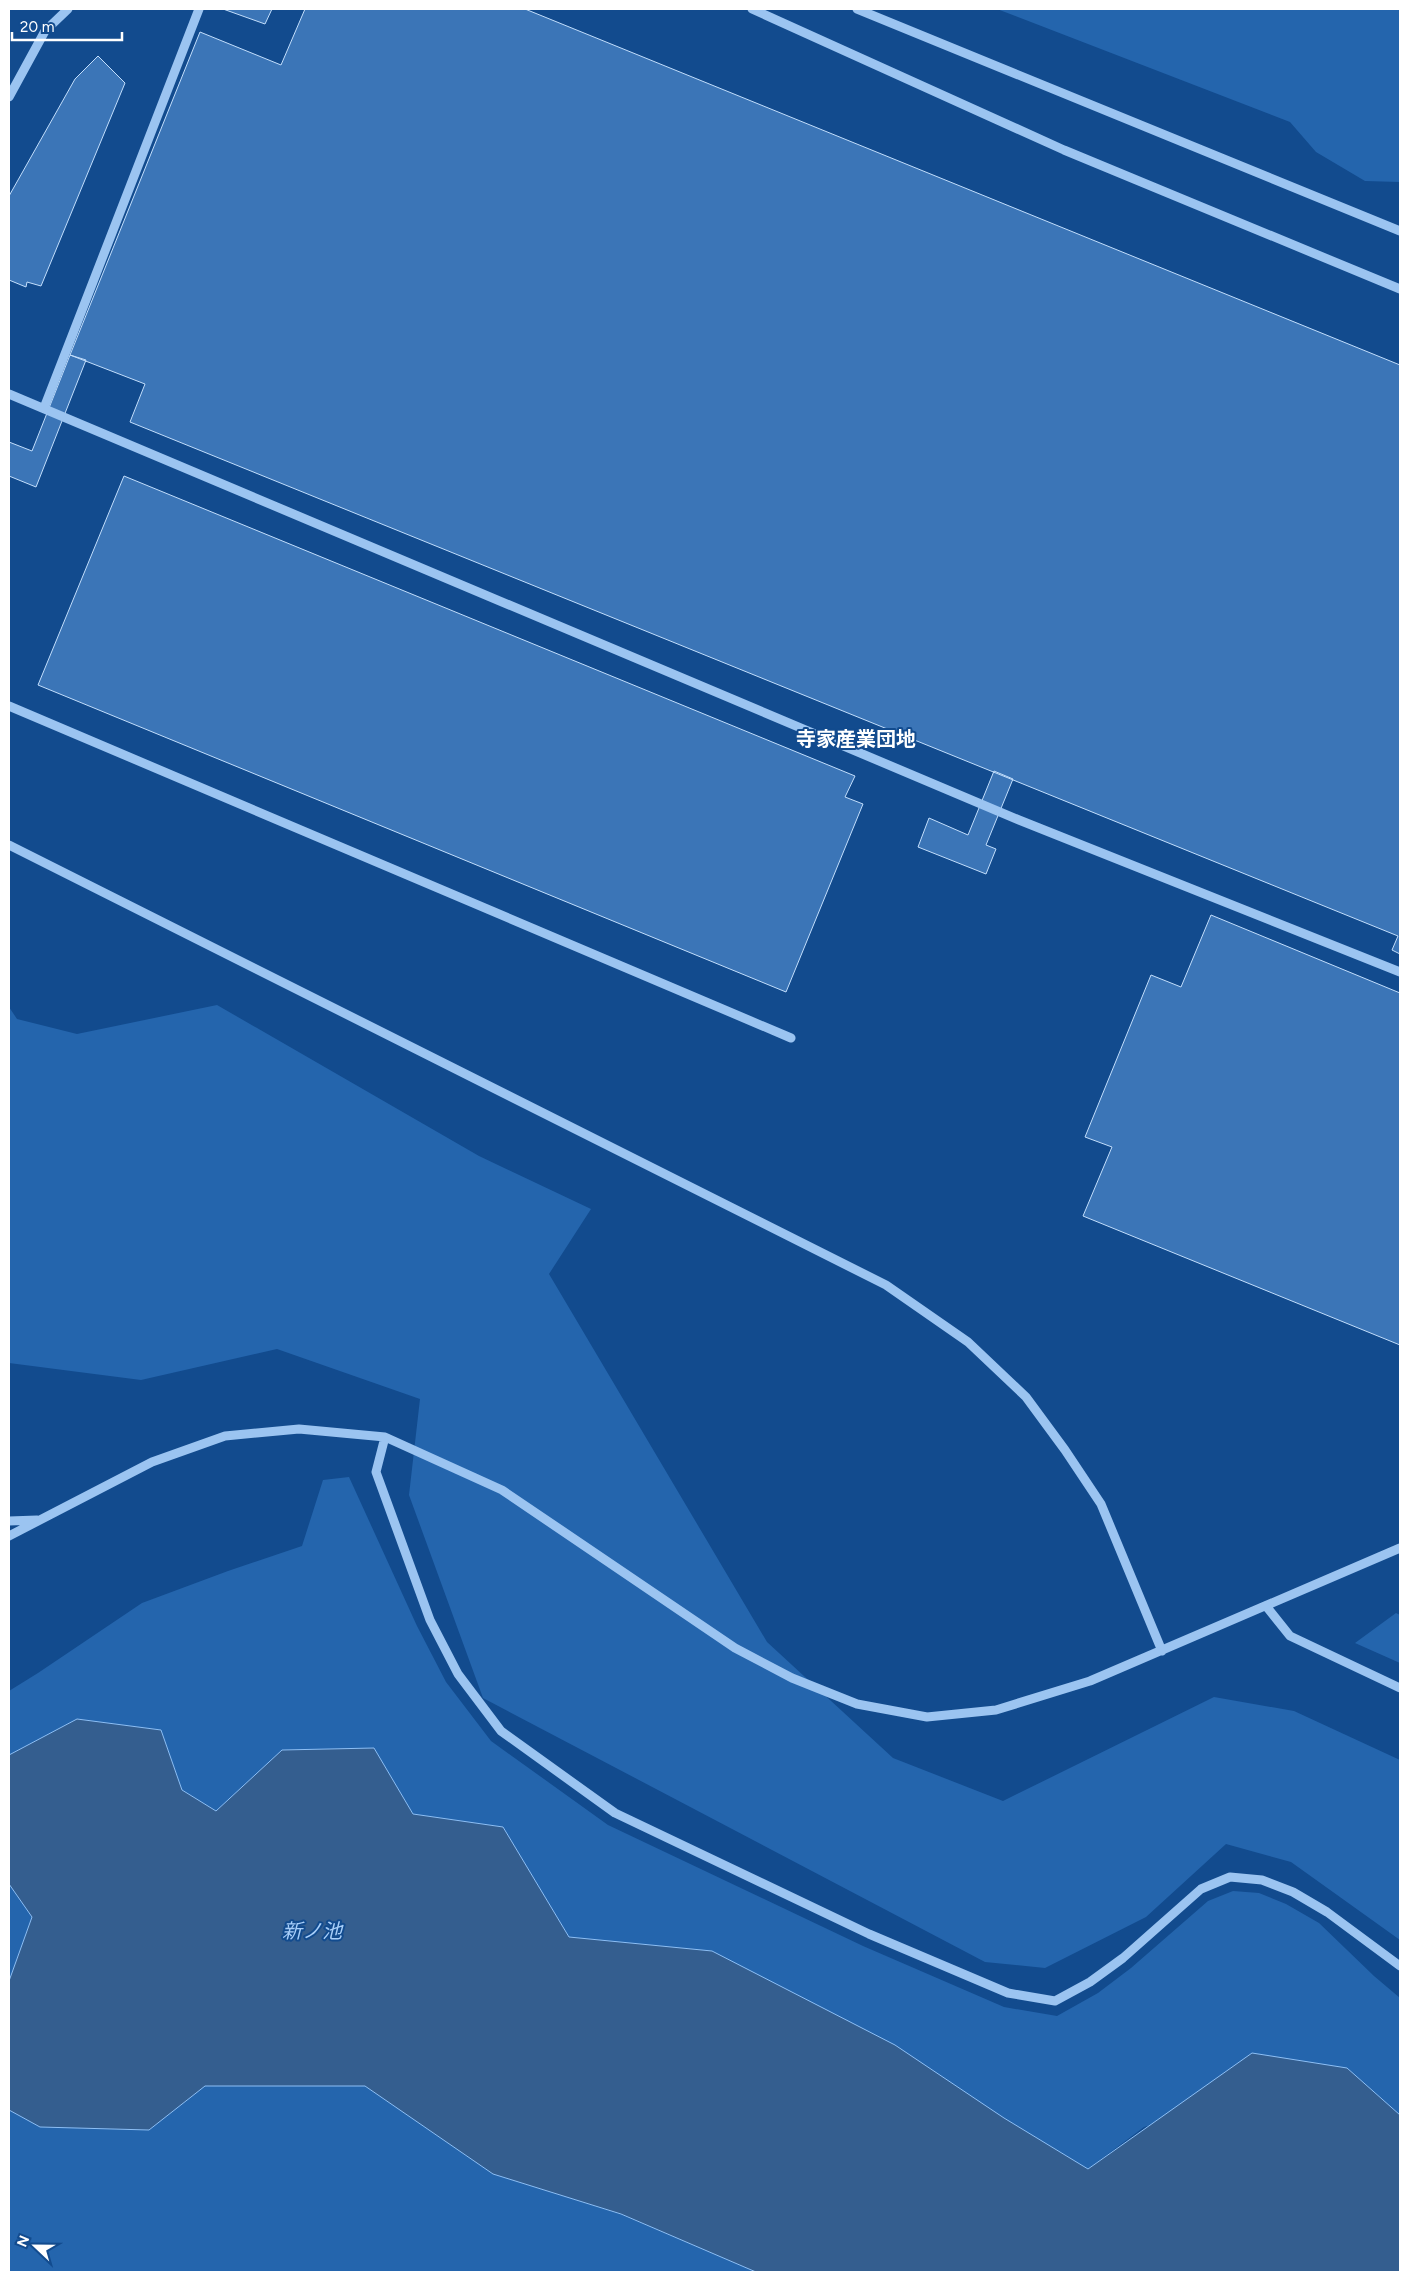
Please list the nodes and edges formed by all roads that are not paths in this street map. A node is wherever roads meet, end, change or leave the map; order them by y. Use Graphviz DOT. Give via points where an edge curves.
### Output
graph roads {
  1 [pos="68,9"];
  2 [pos="199,9"];
  3 [pos="752,9"];
  4 [pos="857,9"];
  5 [pos="9,97"];
  6 [pos="1400,231"];
  7 [pos="1400,289"];
  8 [pos="9,394"];
  9 [pos="44,408"];
  10 [pos="9,706"];
  11 [pos="9,845"];
  12 [pos="1400,972"];
  13 [pos="791,1038"];
  14 [pos="385,1436"];
  15 [pos="39,1520"];
  16 [pos="9,1521"];
  17 [pos="9,1536"];
  18 [pos="1400,1548"];
  19 [pos="1266,1606"];
  20 [pos="1162,1651"];
  21 [pos="1400,1688"];
  22 [pos="1400,1966"];
  1 -- 5 [label="street" via="45,31"];
  2 -- 9 [label="street"];
  3 -- 7 [label="street" via="1064,150"];
  4 -- 6 [label="street"];
  8 -- 9 [label="street"];
  9 -- 12 [label="street" via="1019,820"];
  10 -- 13 [label="street"];
  11 -- 20 [label="street" via="886,1285 911,1302 968,1342 1020,1391 1065,1450 1100,1504"];
  14 -- 15 [label="street" via="299,1429 225,1436 152,1462"];
  14 -- 20 [label="street" via="502,1490 734,1648 792,1678 857,1704 927,1717 996,1710 1090,1681"];
  14 -- 22 [label="street" via="376,1472 430,1620 458,1674 502,1731 616,1813 869,1934 1008,1994 1055,2001 1090,1982 1123,1958 1201,1889 1230,1877 1262,1880 1292,1892 1327,1912"];
  15 -- 16 [label="street"];
  15 -- 17 [label="street"];
  18 -- 19 [label="street"];
  19 -- 20 [label="street"];
  19 -- 21 [label="street" via="1290,1636"];
}
